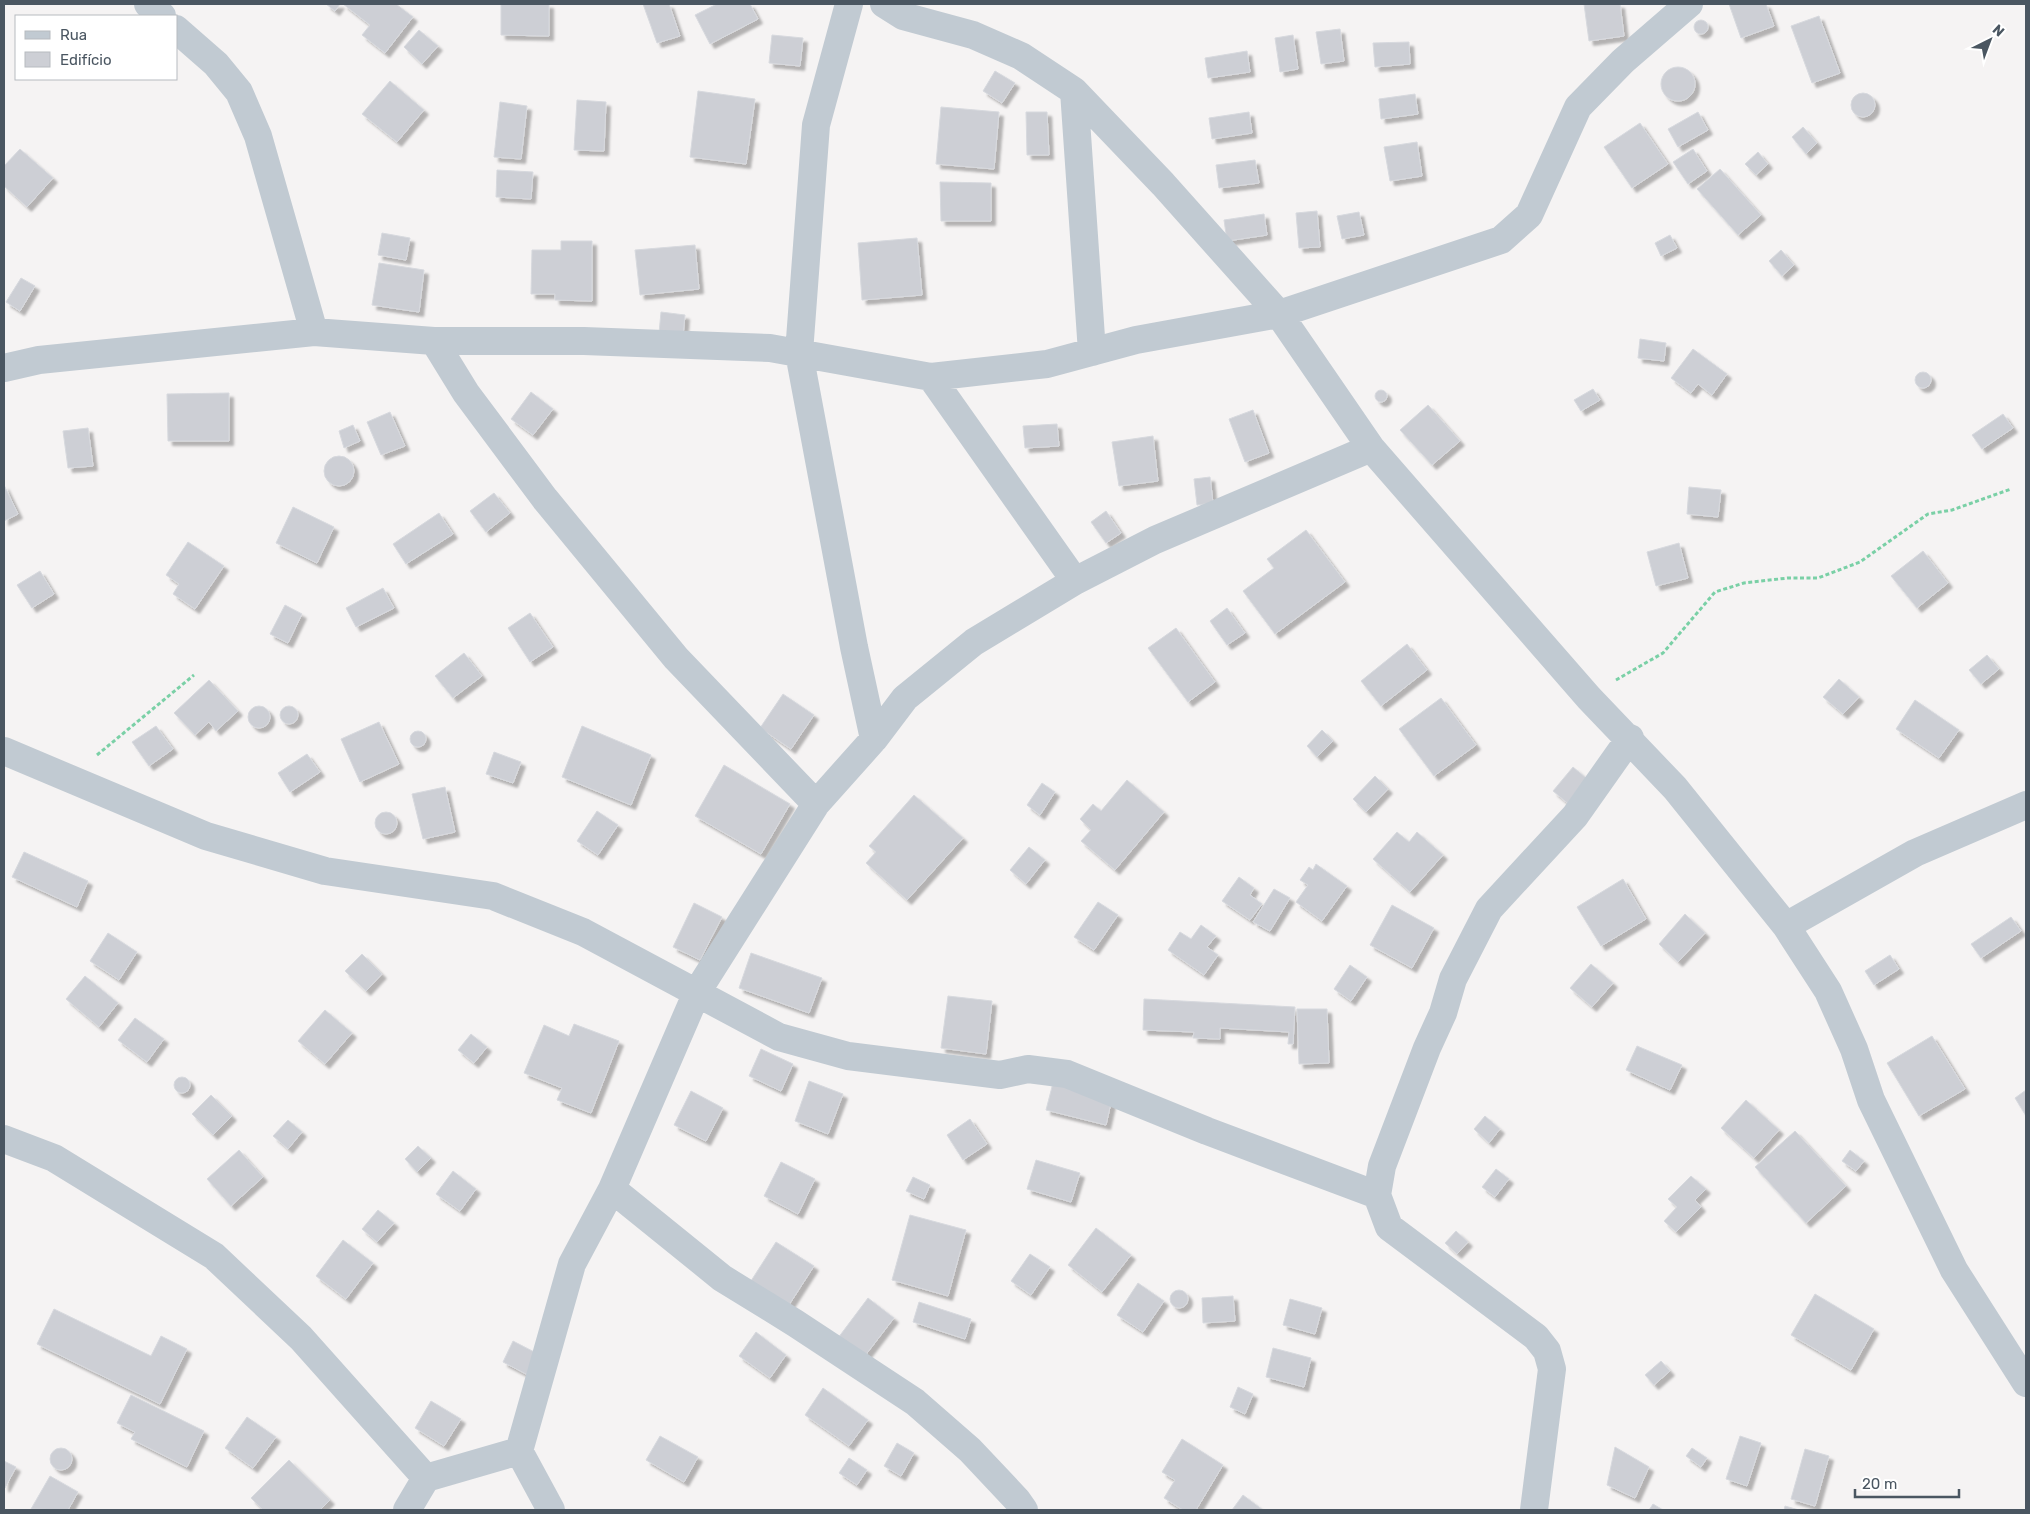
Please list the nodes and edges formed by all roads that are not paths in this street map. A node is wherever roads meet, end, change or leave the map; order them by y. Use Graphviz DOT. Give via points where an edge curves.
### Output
graph roads {
  1 [pos="148,4"];
  2 [pos="848,4"];
  3 [pos="884,4"];
  4 [pos="1689,4"];
  5 [pos="161,15"];
  6 [pos="178,31"];
  7 [pos="1074,91"];
  8 [pos="1279,314"];
  9 [pos="314,332"];
  10 [pos="434,341"];
  11 [pos="1092,352"];
  12 [pos="800,353"];
  13 [pos="4,368"];
  14 [pos="931,377"];
  15 [pos="1371,448"];
  16 [pos="1075,581"];
  17 [pos="1630,738"];
  18 [pos="874,739"];
  19 [pos="4,750"];
  20 [pos="816,804"];
  21 [pos="2026,805"];
  22 [pos="1786,926"];
  23 [pos="698,992"];
  24 [pos="4,1139"];
  25 [pos="612,1190"];
  26 [pos="1376,1195"];
  27 [pos="2026,1383"];
  28 [pos="519,1451"];
  29 [pos="426,1478"];
  30 [pos="407,1510"];
  31 [pos="551,1510"];
  32 [pos="1024,1510"];
  33 [pos="1534,1510"];
  1 -- 5 [label="street"];
  2 -- 12 [label="street" via="816,125"];
  3 -- 7 [label="street" via="903,16 972,35 1020,56"];
  4 -- 8 [label="street" via="1623,61 1578,107 1529,215 1501,240"];
  6 -- 9 [label="street" via="216,64 239,92 258,136"];
  7 -- 8 [label="street" via="1163,184"];
  7 -- 11 [label="street"];
  8 -- 11 [label="street" via="1136,340"];
  8 -- 15 [label="street"];
  9 -- 10 [label="street"];
  9 -- 13 [label="street" via="39,360"];
  10 -- 12 [label="street" via="584,341 770,348"];
  10 -- 20 [label="street" via="466,392 545,499 676,658"];
  11 -- 14 [label="street" via="1047,364"];
  12 -- 14 [label="street"];
  12 -- 18 [label="street"];
  14 -- 16 [label="street"];
  15 -- 16 [label="street" via="1155,540"];
  15 -- 17 [label="street" via="1589,698"];
  16 -- 18 [label="street" via="974,642 905,698"];
  17 -- 22 [label="street" via="1675,788"];
  17 -- 26 [label="street" via="1575,816 1489,909 1453,979 1443,1013 1382,1166"];
  18 -- 20 [label="street"];
  19 -- 23 [label="street" via="206,836 325,872 493,896 583,932"];
  20 -- 23 [label="street"];
  21 -- 22 [label="street" via="1915,852"];
  22 -- 27 [label="street" via="1828,992 1854,1049 1871,1100 1954,1270"];
  23 -- 25 [label="street"];
  23 -- 26 [label="street" via="779,1037 848,1056 1000,1075 1028,1069 1067,1074"];
  24 -- 29 [label="street" via="54,1158 214,1256 301,1338"];
  25 -- 28 [label="street" via="572,1264"];
  25 -- 32 [label="street" via="722,1278 915,1402 970,1450"];
  26 -- 33 [label="street" via="1389,1227 1536,1337 1547,1351 1552,1370"];
  28 -- 29 [label="street"];
  28 -- 31 [label="street"];
  29 -- 30 [label="street"];
}
